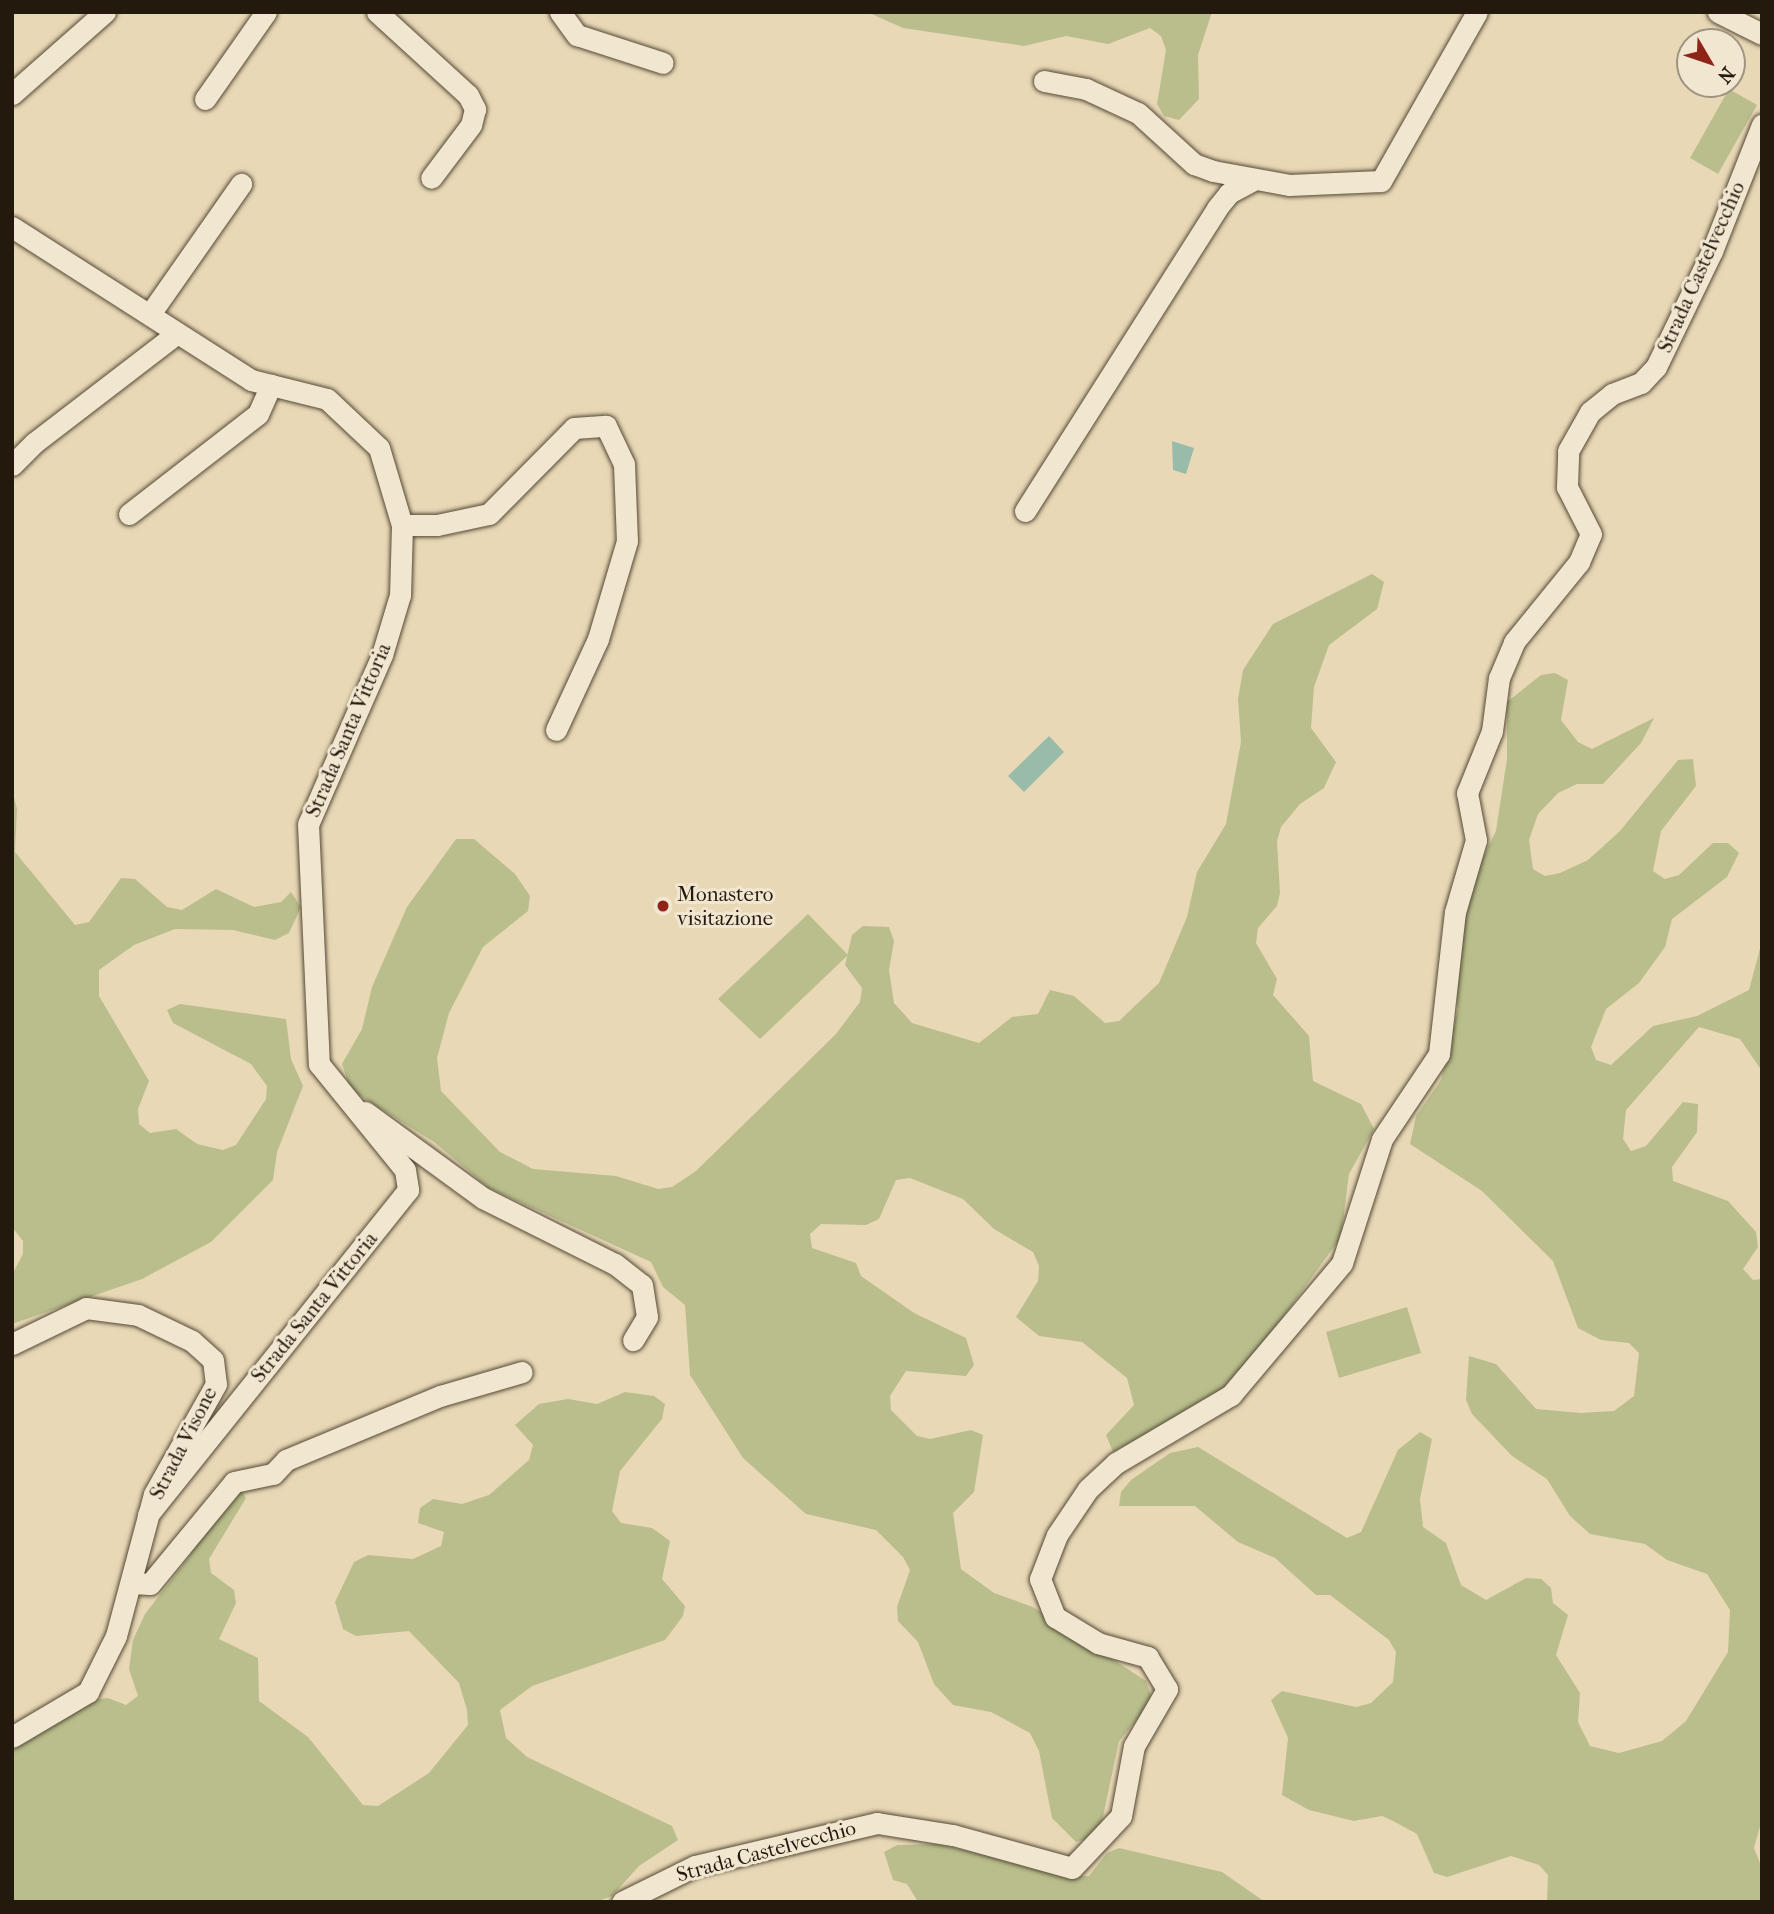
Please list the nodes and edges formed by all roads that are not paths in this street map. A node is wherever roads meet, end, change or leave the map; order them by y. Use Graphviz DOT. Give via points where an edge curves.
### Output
graph roads {
  1 [pos="105,12"];
  2 [pos="266,12"];
  3 [pos="377,12"];
  4 [pos="560,12"];
  5 [pos="1477,12"];
  6 [pos="1718,12"];
  7 [pos="1762,34"];
  8 [pos="663,63"];
  9 [pos="1044,81"];
  10 [pos="12,94"];
  11 [pos="205,99"];
  12 [pos="1762,125"];
  13 [pos="431,178"];
  14 [pos="1252,181"];
  15 [pos="241,184"];
  16 [pos="12,227"];
  17 [pos="150,314"];
  18 [pos="176,334"];
  19 [pos="271,385"];
  20 [pos="12,465"];
  21 [pos="1025,512"];
  22 [pos="129,514"];
  23 [pos="402,525"];
  24 [pos="556,730"];
  25 [pos="342,1097"];
  26 [pos="633,1339"];
  27 [pos="12,1344"];
  28 [pos="522,1373"];
  29 [pos="148,1515"];
  30 [pos="131,1583"];
  31 [pos="12,1737"];
  32 [pos="622,1902"];
  1 -- 10 [label="street"];
  2 -- 11 [label="street"];
  3 -- 13 [label="street" via="468,95 475,109 471,125"];
  4 -- 8 [label="street" via="577,35"];
  5 -- 14 [label="street" via="1381,181 1325,186"];
  6 -- 7 [label="street"];
  9 -- 14 [label="street" via="1086,89 1138,113 1194,164"];
  12 -- 32 [label="street, Strada Castelvecchio" via="1712,251 1656,367 1641,383 1612,394 1590,412 1568,451 1567,486 1591,534 1579,562 1514,642 1499,678 1492,730 1467,793 1476,840 1455,912 1439,1054 1382,1139 1342,1263 1231,1395 1116,1462 1088,1489 1057,1535 1040,1579 1055,1616 1098,1643 1148,1657 1167,1689 1134,1746 1121,1816 1072,1868 953,1835 877,1823 695,1866"];
  14 -- 21 [label="street" via="1229,193 1217,208"];
  15 -- 17 [label="street"];
  16 -- 17 [label="street, Strada Santa Vittoria"];
  17 -- 18 [label="street, Strada Santa Vittoria"];
  18 -- 19 [label="street, Strada Santa Vittoria" via="251,380"];
  18 -- 20 [label="street"];
  19 -- 22 [label="street" via="258,414"];
  19 -- 23 [label="street, Strada Santa Vittoria" via="327,399 368,432 389,471"];
  23 -- 24 [label="street" via="489,514 574,428 606,426 624,464 627,541 597,639"];
  23 -- 25 [label="street, Strada Santa Vittoria" via="400,595 382,655 308,824 319,1064"];
  25 -- 26 [label="street, Strada Santa Vittoria" via="483,1198 615,1264 642,1285 646,1317"];
  25 -- 29 [label="street, Strada Santa Vittoria" via="405,1170 408,1190"];
  27 -- 29 [label="street, Strada Visone" via="86,1308 138,1315 192,1341 213,1360 216,1384 154,1494"];
  28 -- 30 [label="street" via="440,1396 286,1460 273,1474 234,1482 150,1584"];
  29 -- 30 [label="street, Strada Visone"];
  30 -- 31 [label="street, Strada Visone" via="116,1636 88,1692"];
}
